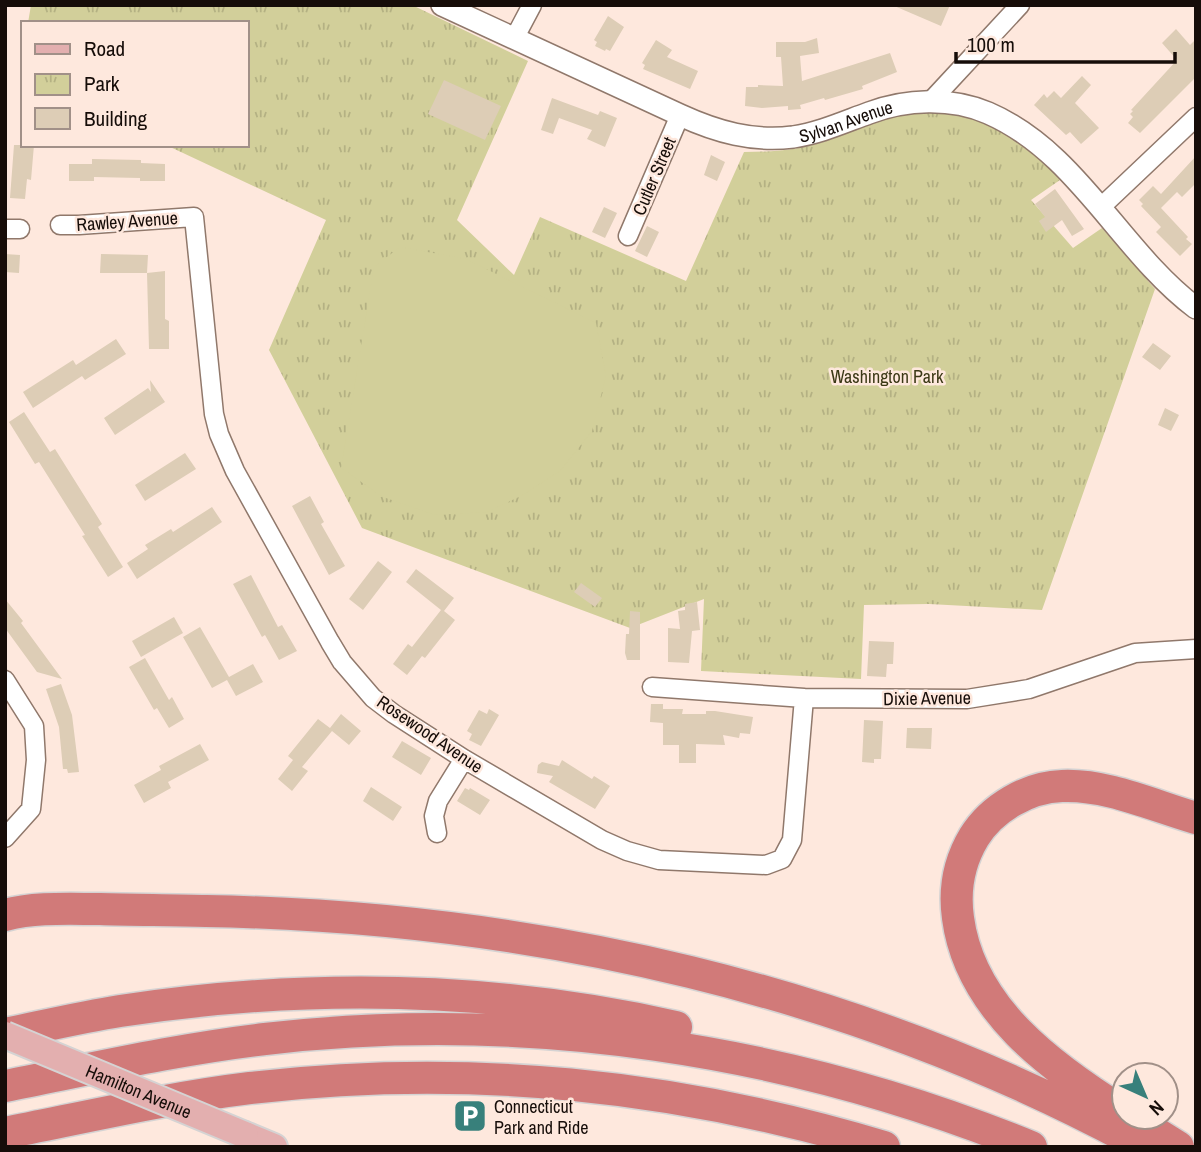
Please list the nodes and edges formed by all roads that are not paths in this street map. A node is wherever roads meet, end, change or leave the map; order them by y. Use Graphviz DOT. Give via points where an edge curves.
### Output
graph roads {
  1 [pos="442,5"];
  2 [pos="532,5"];
  3 [pos="1020,5"];
  4 [pos="514,39"];
  5 [pos="930,102"];
  6 [pos="680,116"];
  7 [pos="1196,117"];
  8 [pos="1100,208"];
  9 [pos="194,217"];
  10 [pos="60,225"];
  11 [pos="628,236"];
  12 [pos="1196,308"];
  13 [pos="1196,649"];
  14 [pos="5,680"];
  15 [pos="652,687"];
  16 [pos="804,698"];
  17 [pos="464,759"];
  18 [pos="1196,818"];
  19 [pos="438,833"];
  20 [pos="5,838"];
  21 [pos="5,915"];
  22 [pos="5,1034"];
  23 [pos="746,1060"];
  24 [pos="5,1086"];
  25 [pos="1110,1104"];
  26 [pos="1152,1131"];
  27 [pos="5,1133"];
  28 [pos="274,1147"];
  29 [pos="884,1147"];
  30 [pos="1031,1147"];
  31 [pos="1145,1147"];
  32 [pos="1178,1147"];
  1 -- 4 [label="street, Sylvan Avenue"];
  2 -- 4 [label="street"];
  3 -- 5 [label="street"];
  4 -- 6 [label="street, Sylvan Avenue"];
  5 -- 6 [label="street, Sylvan Avenue" via="892,106 786,137 726,133"];
  5 -- 8 [label="street, Sylvan Avenue" via="976,108 1023,132"];
  6 -- 11 [label="street, Cutler Street"];
  7 -- 8 [label="street"];
  8 -- 12 [label="street, Sylvan Avenue"];
  9 -- 10 [label="street, Rawley Avenue"];
  9 -- 17 [label="street, Rosewood Avenue" via="214,414 236,471 342,662 373,698"];
  13 -- 16 [label="street, Dixie Avenue" via="1135,653 1029,689 967,699"];
  14 -- 20 [label="street" via="34,726 36,760 31,809"];
  15 -- 16 [label="street, Dixie Avenue"];
  16 -- 17 [label="street, Rosewood Avenue" via="792,840 782,859 766,865 659,860 627,851"];
  17 -- 19 [label="street" via="438,800 434,816"];
  18 -- 25 [label="highway" via="1089,788 1048,788 1017,798 993,815 972,840 960,868 958,923 966,953 984,989 1040,1054"];
  21 -- 31 [label="highway" via="54,909 287,913 473,931 641,959 776,993 902,1035 1027,1088"];
  22 -- 23 [label="highway" via="122,1011 231,998 419,993 518,1000 656,1023 704,1035"];
  22 -- 28 [label="main road, Hamilton Avenue, bridge"];
  23 -- 24 [label="highway" via="547,1031 382,1030 229,1043"];
  23 -- 30 [label="highway" via="870,1090"];
  26 -- 32 [label="highway"];
  27 -- 29 [label="highway" via="237,1090 340,1080 468,1077 693,1099"];
}
